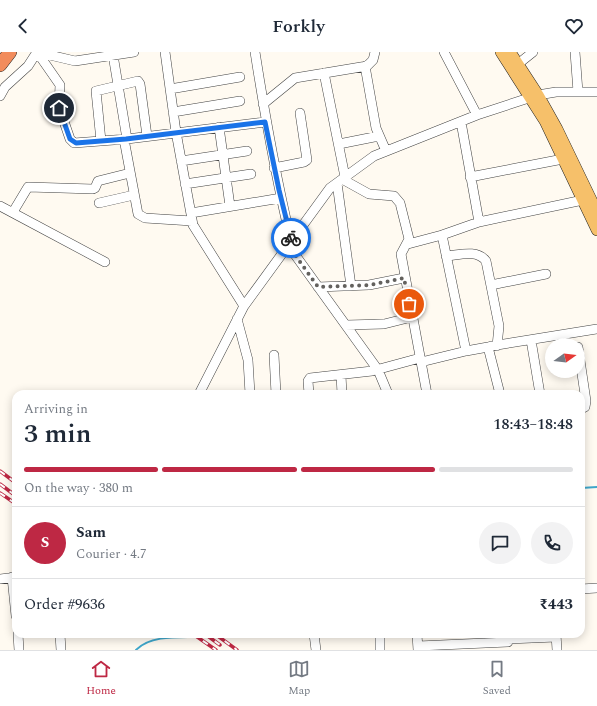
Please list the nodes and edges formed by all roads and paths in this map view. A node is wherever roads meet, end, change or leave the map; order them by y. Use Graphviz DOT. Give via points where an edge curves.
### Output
graph roads {
  1 [pos="10,52"];
  2 [pos="37,52"];
  3 [pos="134,52"];
  4 [pos="164,52"];
  5 [pos="256,52"];
  6 [pos="375,52"];
  7 [pos="444,52"];
  8 [pos="501,52"];
  9 [pos="510,52"];
  10 [pos="533,52"];
  11 [pos="575,52"];
  12 [pos="94,55"];
  13 [pos="113,55"];
  14 [pos="518,64"];
  15 [pos="0,65"];
  16 [pos="365,66"];
  17 [pos="324,73"];
  18 [pos="240,77"];
  19 [pos="118,85"];
  20 [pos="170,89"];
  21 [pos="578,92"];
  22 [pos="597,92"];
  23 [pos="0,96"];
  24 [pos="534,96"];
  25 [pos="240,101"];
  26 [pos="263,104"];
  27 [pos="173,112"];
  28 [pos="300,113"];
  29 [pos="477,115"];
  30 [pos="265,122"];
  31 [pos="461,122"];
  32 [pos="219,127"];
  33 [pos="176,132"];
  34 [pos="148,136"];
  35 [pos="379,136"];
  36 [pos="125,139"];
  37 [pos="101,141"];
  38 [pos="339,144"];
  39 [pos="247,151"];
  40 [pos="386,151"];
  41 [pos="223,155"];
  42 [pos="563,159"];
  43 [pos="181,161"];
  44 [pos="274,168"];
  45 [pos="130,173"];
  46 [pos="251,174"];
  47 [pos="227,178"];
  48 [pos="470,178"];
  49 [pos="341,180"];
  50 [pos="185,184"];
  51 [pos="134,196"];
  52 [pos="281,198"];
  53 [pos="583,200"];
  54 [pos="99,203"];
  55 [pos="0,206"];
  56 [pos="230,206"];
  57 [pos="13,212"];
  58 [pos="597,212"];
  59 [pos="191,217"];
  60 [pos="479,222"];
  61 [pos="597,230"];
  62 [pos="442,235"];
  63 [pos="290,243"];
  64 [pos="408,244"];
  65 [pos="446,256"];
  66 [pos="105,262"];
  67 [pos="546,274"];
  68 [pos="404,278"];
  69 [pos="351,286"];
  70 [pos="491,286"];
  71 [pos="318,287"];
  72 [pos="244,306"];
  73 [pos="412,317"];
  74 [pos="237,319"];
  75 [pos="346,325"];
  76 [pos="597,329"];
  77 [pos="576,332"];
  78 [pos="577,338"];
  79 [pos="531,340"];
  80 [pos="493,346"];
  81 [pos="466,351"];
  82 [pos="274,355"];
  83 [pos="420,360"];
  84 [pos="378,370"];
  85 [pos="341,375"];
  86 [pos="583,378"];
  87 [pos="201,390"];
  88 [pos="250,390"];
  89 [pos="276,390"];
  90 [pos="309,390"];
  91 [pos="342,390"];
  92 [pos="386,390"];
  93 [pos="426,390"];
  94 [pos="499,390"];
  95 [pos="539,390"];
  96 [pos="584,390"];
  97 [pos="585,394"];
  98 [pos="585,407"];
  99 [pos="12,577"];
  100 [pos="0,579"];
  101 [pos="585,588"];
  102 [pos="597,588"];
  103 [pos="18,638"];
  104 [pos="60,638"];
  105 [pos="314,638"];
  106 [pos="380,638"];
  107 [pos="417,638"];
  108 [pos="537,638"];
  109 [pos="556,638"];
  110 [pos="508,641"];
  111 [pos="469,647"];
  112 [pos="418,648"];
  113 [pos="20,650"];
  114 [pos="61,650"];
  115 [pos="316,650"];
  116 [pos="380,650"];
  117 [pos="557,650"];
  1 -- 15 [label="highway"];
  2 -- 12 [label="street" via="75,61"];
  2 -- 23 [label="street" via="28,66 5,87"];
  2 -- 37 [label="street" via="60,85 59,108 71,141"];
  3 -- 13 [label="street"];
  4 -- 20 [label="street"];
  5 -- 26 [label="street"];
  6 -- 16 [label="street" via="371,63"];
  7 -- 29 [label="street"];
  8 -- 24 [label="main road"];
  9 -- 14 [label="main road"];
  10 -- 14 [label="street"];
  11 -- 21 [label="street"];
  12 -- 13 [label="street"];
  13 -- 19 [label="street"];
  14 -- 24 [label="main road"];
  16 -- 17 [label="street"];
  16 -- 35 [label="street"];
  17 -- 26 [label="street" via="295,78"];
  17 -- 38 [label="street"];
  18 -- 20 [label="street"];
  19 -- 34 [label="street" via="140,83"];
  19 -- 36 [label="street"];
  19 -- 37 [label="street" via="95,92"];
  20 -- 27 [label="street"];
  21 -- 22 [label="street"];
  21 -- 24 [label="street"];
  24 -- 29 [label="street"];
  24 -- 42 [label="main road"];
  24 -- 58 [label="main road" via="557,129"];
  25 -- 27 [label="street"];
  26 -- 30 [label="street"];
  27 -- 33 [label="street"];
  28 -- 44 [label="street" via="307,160"];
  29 -- 31 [label="street"];
  30 -- 32 [label="street"];
  30 -- 44 [label="street"];
  31 -- 40 [label="street"];
  31 -- 48 [label="street"];
  32 -- 33 [label="street"];
  32 -- 41 [label="street"];
  33 -- 34 [label="street"];
  33 -- 43 [label="street"];
  34 -- 36 [label="street"];
  35 -- 38 [label="street"];
  35 -- 40 [label="street"];
  36 -- 37 [label="street"];
  36 -- 45 [label="street"];
  38 -- 49 [label="street"];
  39 -- 41 [label="street"];
  40 -- 49 [label="street" via="374,156"];
  41 -- 43 [label="street"];
  41 -- 47 [label="street"];
  42 -- 48 [label="street"];
  42 -- 53 [label="main road"];
  43 -- 50 [label="street"];
  44 -- 52 [label="street"];
  45 -- 51 [label="street"];
  45 -- 57 [label="street" via="98,181 93,189 28,187"];
  46 -- 47 [label="street"];
  47 -- 50 [label="street"];
  47 -- 56 [label="street"];
  48 -- 60 [label="street"];
  49 -- 63 [label="street" via="330,188"];
  49 -- 64 [label="street" via="369,194 397,197 410,240"];
  49 -- 69 [label="street"];
  50 -- 59 [label="street"];
  51 -- 54 [label="street"];
  51 -- 59 [label="street" via="138,214 145,218"];
  52 -- 56 [label="street"];
  52 -- 63 [label="street"];
  53 -- 60 [label="street"];
  53 -- 61 [label="main road"];
  55 -- 57 [label="street"];
  56 -- 59 [label="street"];
  57 -- 66 [label="street"];
  59 -- 72 [label="street"];
  60 -- 62 [label="street"];
  62 -- 64 [label="street"];
  62 -- 65 [label="street"];
  63 -- 71 [label="street"];
  63 -- 72 [label="street"];
  64 -- 68 [label="street" via="401,252"];
  65 -- 70 [label="street" via="480,255 486,261"];
  65 -- 81 [label="street"];
  67 -- 70 [label="street"];
  68 -- 69 [label="street"];
  68 -- 73 [label="street"];
  69 -- 71 [label="street"];
  70 -- 80 [label="street" via="499,326"];
  71 -- 75 [label="street"];
  72 -- 74 [label="street"];
  73 -- 75 [label="street" via="384,324"];
  73 -- 83 [label="street"];
  74 -- 87 [label="street"];
  74 -- 88 [label="street" via="248,360"];
  75 -- 84 [label="street"];
  76 -- 77 [label="street"];
  77 -- 78 [label="street"];
  77 -- 79 [label="street"];
  79 -- 80 [label="street"];
  79 -- 95 [label="street"];
  80 -- 81 [label="street"];
  80 -- 94 [label="street"];
  81 -- 83 [label="street"];
  82 -- 89 [label="street"];
  83 -- 84 [label="street"];
  83 -- 93 [label="street"];
  84 -- 85 [label="street"];
  84 -- 92 [label="street"];
  85 -- 90 [label="street" via="310,378"];
  85 -- 91 [label="street"];
  86 -- 96 [label="street"];
  97 -- 98 [label="street"];
  99 -- 100 [label="street"];
  101 -- 102 [label="street"];
  103 -- 113 [label="street"];
  104 -- 114 [label="street"];
  105 -- 115 [label="street"];
  106 -- 116 [label="street"];
  107 -- 112 [label="street"];
  108 -- 110 [label="street"];
  109 -- 117 [label="street"];
  110 -- 111 [label="street"];
  111 -- 112 [label="street"];
}
